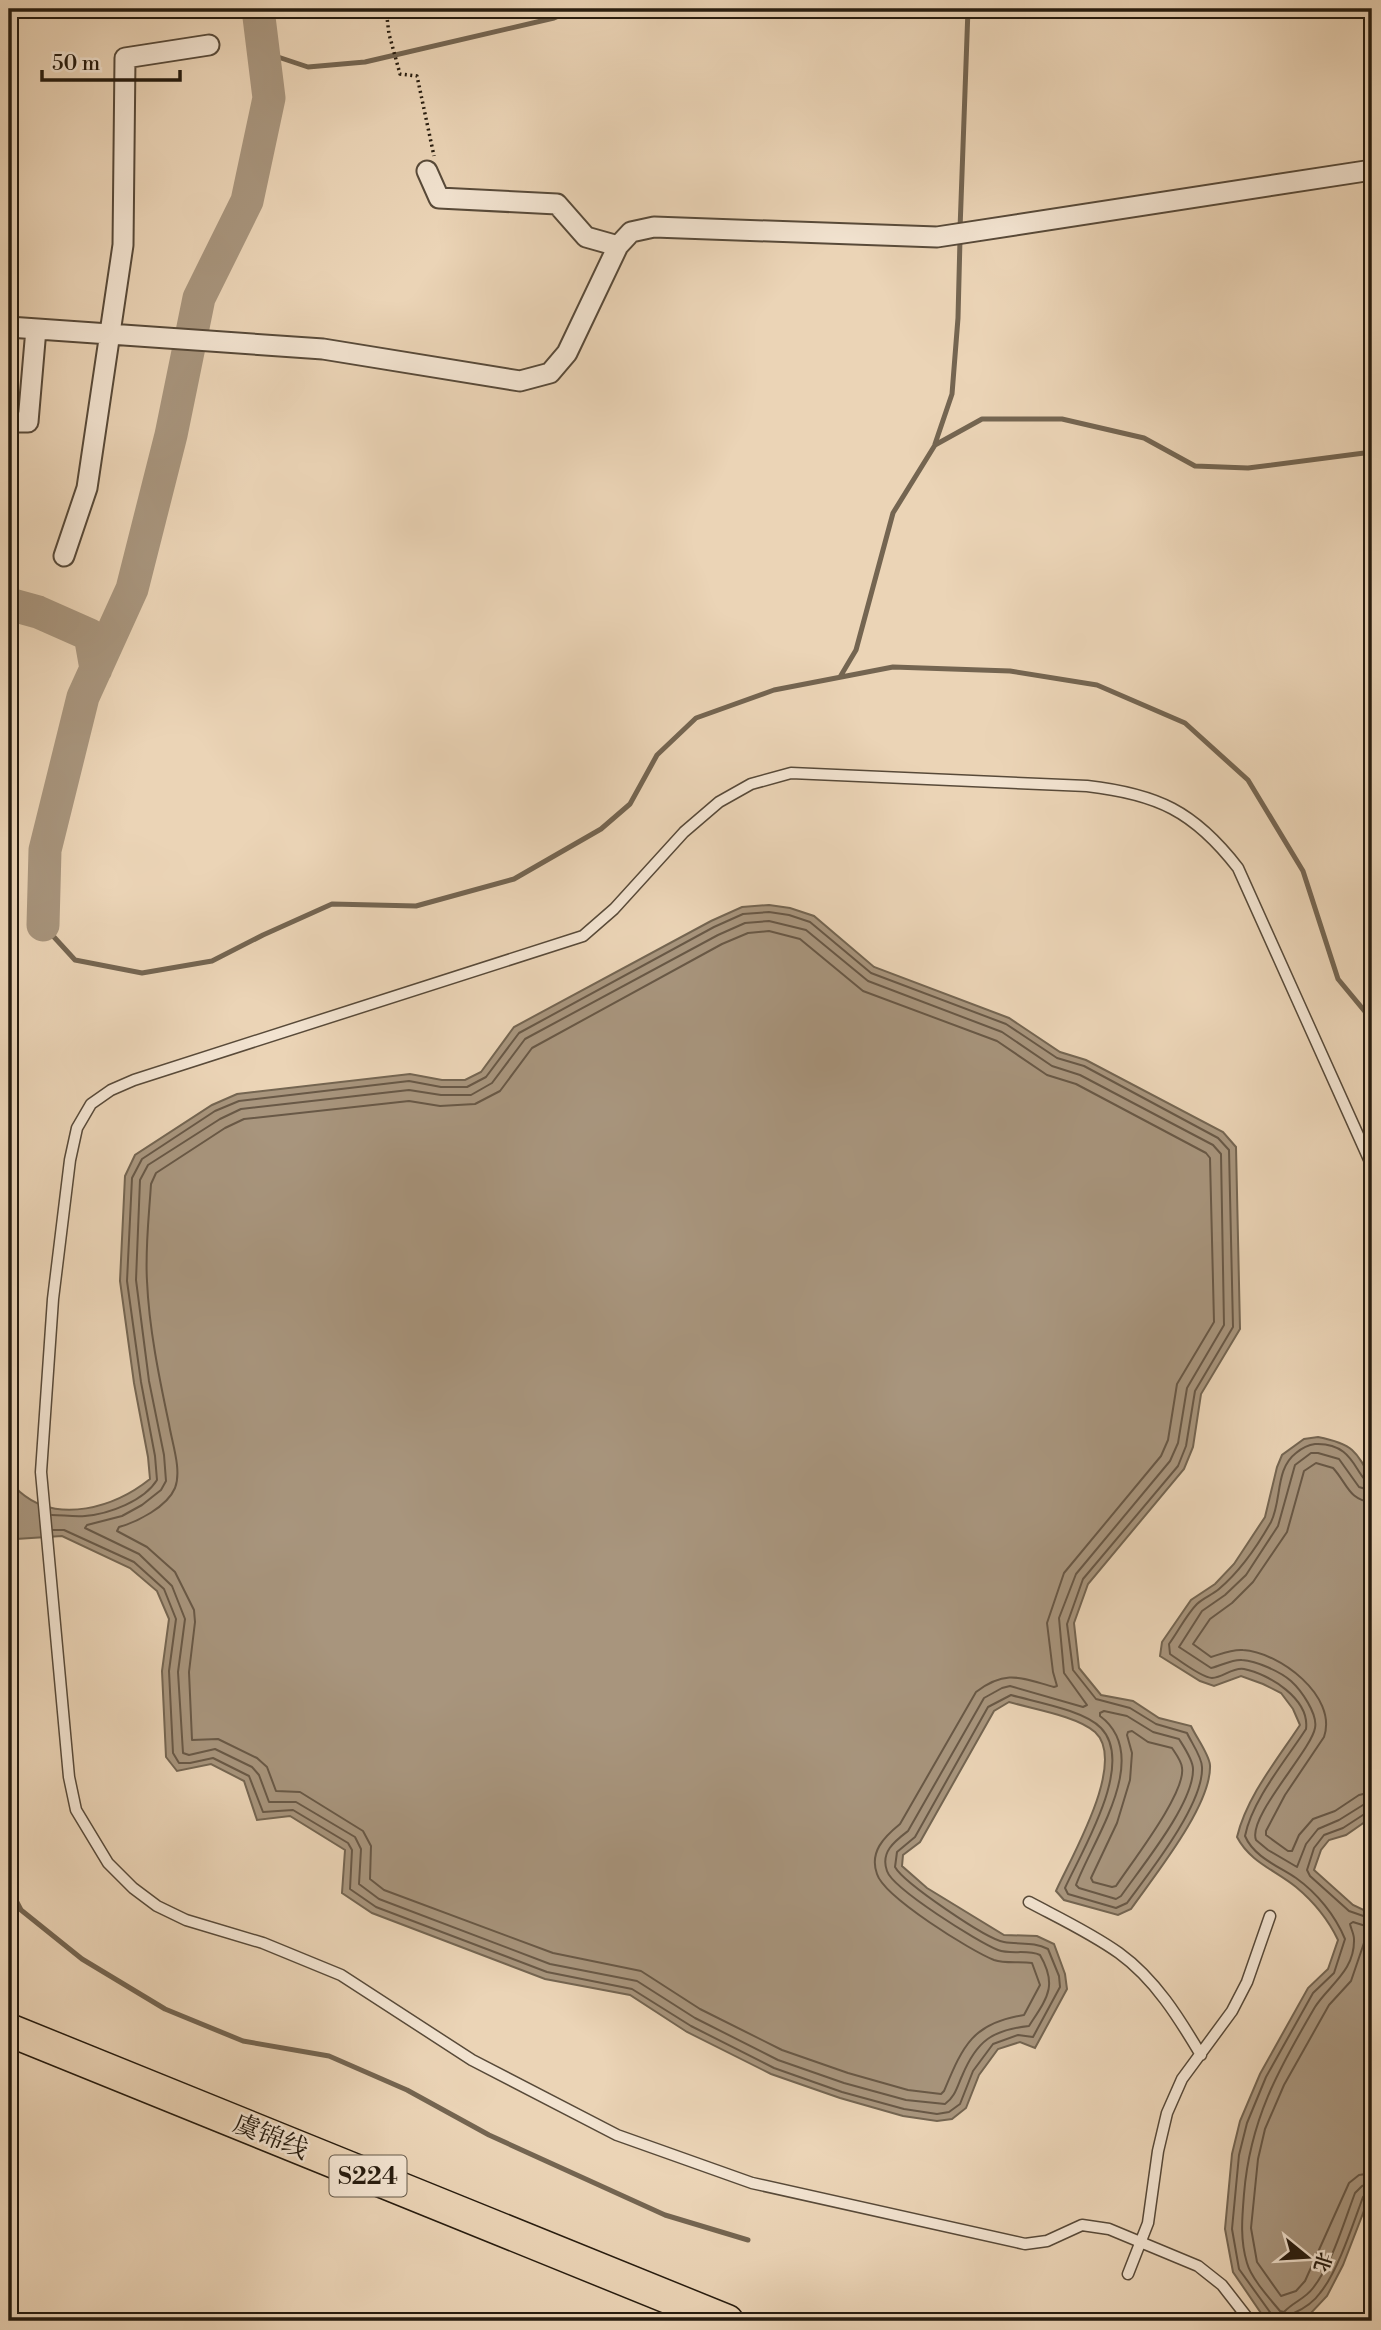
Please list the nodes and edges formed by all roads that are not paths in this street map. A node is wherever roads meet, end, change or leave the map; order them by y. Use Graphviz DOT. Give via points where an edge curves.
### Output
graph roads {
  1 [pos="209,45"];
  2 [pos="1372,170"];
  3 [pos="427,171"];
  4 [pos="618,246"];
  5 [pos="9,327"];
  6 [pos="36,328"];
  7 [pos="110,334"];
  8 [pos="9,422"];
  9 [pos="64,556"];
  10 [pos="1372,1166"];
  11 [pos="1028,1902"];
  12 [pos="1270,1916"];
  13 [pos="9,2030"];
  14 [pos="1201,2055"];
  15 [pos="1140,2242"];
  16 [pos="1128,2274"];
  17 [pos="727,2321"];
  18 [pos="1250,2321"];
  1 -- 7 [label="street" via="125,58 122,245"];
  2 -- 4 [label="street" via="936,237 654,227 631,232"];
  3 -- 4 [label="street" via="439,198 556,204 586,237"];
  4 -- 7 [label="street" via="567,354 550,373 520,381 323,349"];
  5 -- 6 [label="street"];
  6 -- 7 [label="street"];
  6 -- 8 [label="street" via="28,422"];
  7 -- 9 [label="street" via="87,488"];
  10 -- 15 [label="lane" via="1238,868 1217,841 1191,820 1159,801 1126,790 791,774 751,784 719,802 583,936 111,1090 91,1104 77,1128 70,1160 53,1299 41,1472 69,1777 76,1810 108,1863 158,1906 341,1975 472,2060 617,2135 663,2152 752,2183 1025,2244 1047,2241 1082,2225 1109,2229"];
  11 -- 14 [label="lane" via="1120,1954 1149,1979"];
  12 -- 14 [label="lane" via="1247,1982"];
  13 -- 17 [label="main road, 虞锦线 / S224"];
  14 -- 15 [label="lane" via="1182,2079 1167,2113 1148,2223"];
  15 -- 16 [label="lane"];
  15 -- 18 [label="lane" via="1198,2266 1222,2286"];
}
